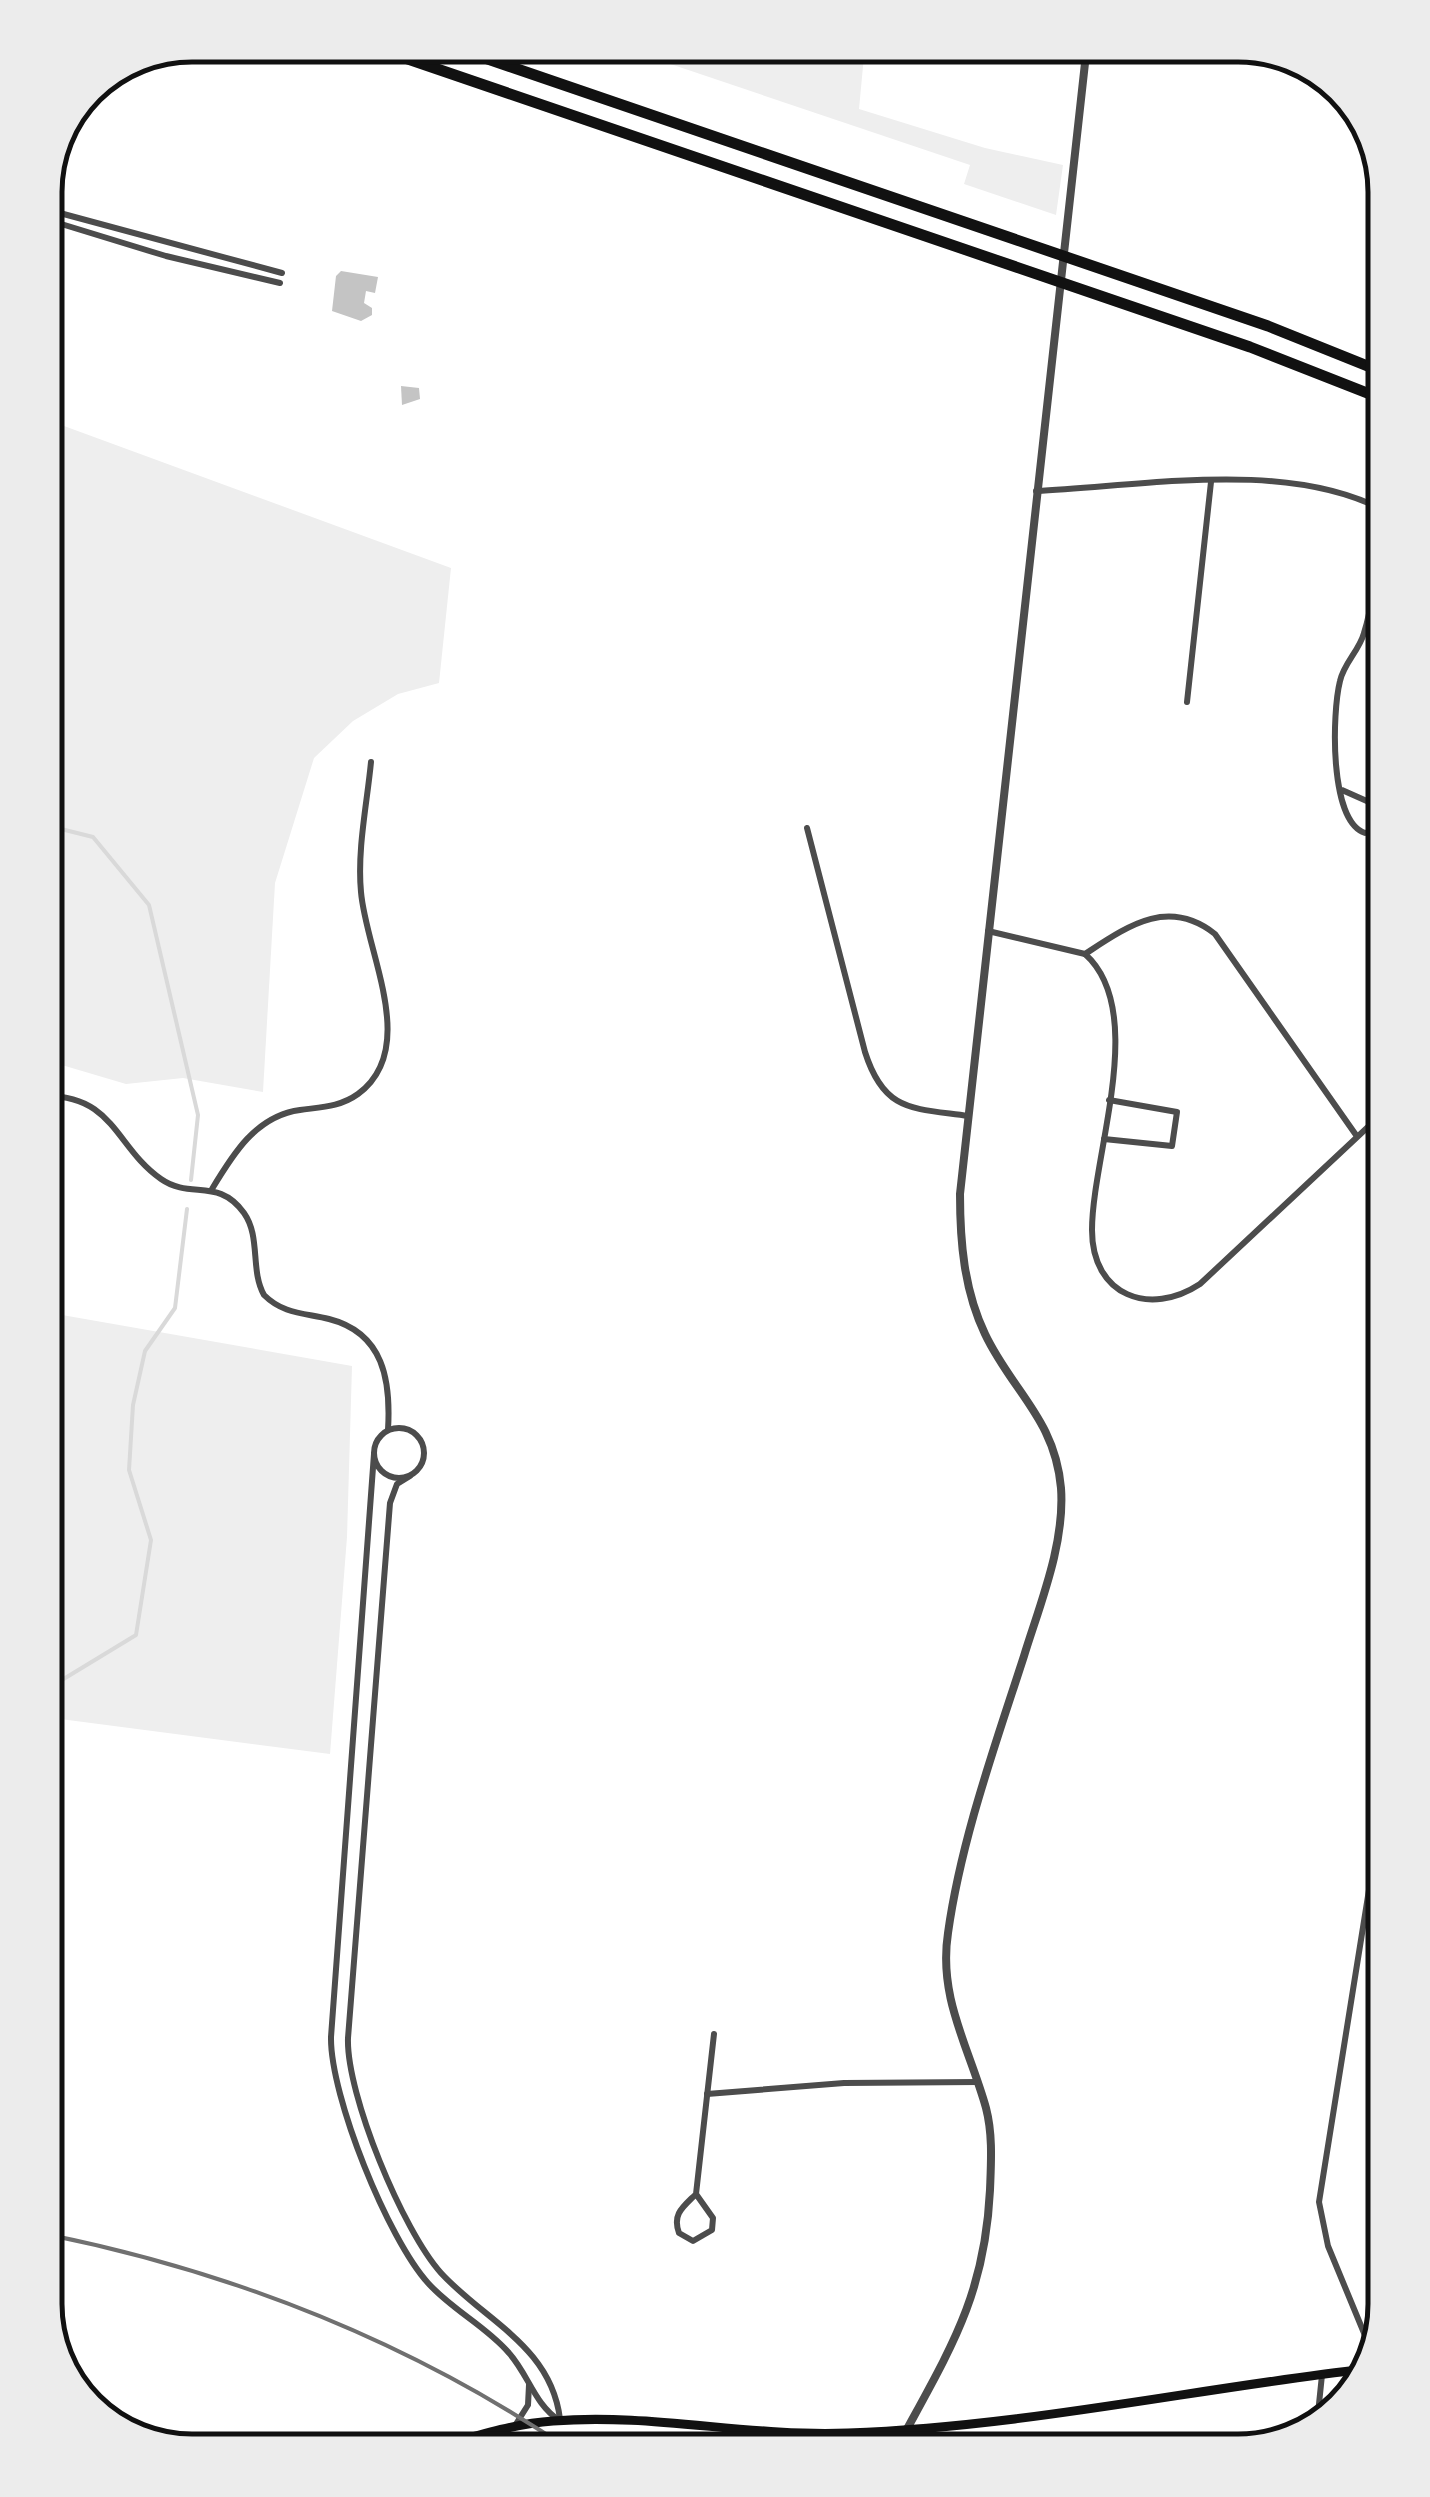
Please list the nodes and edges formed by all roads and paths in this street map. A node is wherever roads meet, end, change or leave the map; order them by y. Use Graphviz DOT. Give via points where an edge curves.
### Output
graph roads {
  1 [pos="417,62"];
  2 [pos="498,62"];
  3 [pos="1085,63"];
  4 [pos="63,212"];
  5 [pos="63,224"];
  6 [pos="282,273"];
  7 [pos="280,283"];
  8 [pos="1368,367"];
  9 [pos="1368,393"];
  10 [pos="1212,482"];
  11 [pos="1035,491"];
  12 [pos="1368,502"];
  13 [pos="1368,608"];
  14 [pos="1187,702"];
  15 [pos="371,762"];
  16 [pos="1342,790"];
  17 [pos="1368,803"];
  18 [pos="808,828"];
  19 [pos="1368,830"];
  20 [pos="987,931"];
  21 [pos="1084,954"];
  22 [pos="63,1098"];
  23 [pos="1109,1100"];
  24 [pos="968,1116"];
  25 [pos="1368,1125"];
  26 [pos="1356,1135"];
  27 [pos="1104,1139"];
  28 [pos="212,1189"];
  29 [pos="388,1430"];
  30 [pos="374,1454"];
  31 [pos="410,1476"];
  32 [pos="1368,1896"];
  33 [pos="714,2034"];
  34 [pos="978,2082"];
  35 [pos="708,2094"];
  36 [pos="377,2149"];
  37 [pos="362,2156"];
  38 [pos="696,2194"];
  39 [pos="494,2316"];
  40 [pos="483,2330"];
  41 [pos="1364,2333"];
  42 [pos="516,2336"];
  43 [pos="504,2348"];
  44 [pos="1348,2371"];
  45 [pos="1322,2375"];
  46 [pos="528,2379"];
  47 [pos="1319,2405"];
  48 [pos="560,2420"];
  49 [pos="508,2428"];
  50 [pos="907,2430"];
  51 [pos="486,2434"];
  1 -- 9 [label="highway"];
  2 -- 8 [label="highway"];
  3 -- 11 [label="street"];
  4 -- 6 [label="street"];
  5 -- 7 [label="street"];
  10 -- 11 [label="street"];
  10 -- 12 [label="street" via="1295,480"];
  10 -- 14 [label="street"];
  11 -- 20 [label="street"];
  13 -- 16 [label="street" via="1364,632 1340,678 1334,746"];
  15 -- 28 [label="street" via="360,889 386,1019 383,1065 347,1101 288,1112 261,1126"];
  16 -- 17 [label="street"];
  16 -- 19 [label="street" via="1354,830"];
  18 -- 24 [label="street" via="878,1086 906,1106"];
  20 -- 21 [label="street"];
  20 -- 24 [label="street"];
  21 -- 23 [label="street" via="1106,983 1114,1011"];
  21 -- 26 [label="street" via="1145,919 1183,915 1200,922 1215,934"];
  22 -- 28 [label="street" via="95,1109 166,1182"];
  23 -- 27 [label="street"];
  23 -- 27 [label="street" via="1176,1112 1177,1129 1172,1146"];
  24 -- 34 [label="street" via="960,1225 967,1282 987,1338 1043,1420 1061,1490 1048,1575 994,1748 947,1936 947,1994"];
  25 -- 26 [label="street"];
  26 -- 27 [label="street" via="1200,1284 1165,1301 1132,1298 1105,1276 1096,1256 1092,1231"];
  28 -- 29 [label="street" via="248,1219 258,1282 268,1299 288,1311 344,1324 377,1349 388,1376"];
  29 -- 30 [label="street"];
  29 -- 31 [label="street" via="405,1429 423,1446 422,1463"];
  30 -- 31 [label="street" via="386,1475"];
  30 -- 37 [label="street" via="331,2037 335,2086"];
  31 -- 36 [label="street" via="397,1484 390,1502 348,2038 351,2083"];
  32 -- 41 [label="street" via="1319,2202 1328,2246"];
  33 -- 35 [label="street"];
  34 -- 35 [label="street"];
  34 -- 50 [label="street" via="991,2160 979,2282"];
  35 -- 38 [label="street"];
  36 -- 37 [label="street"];
  36 -- 39 [label="street" via="426,2254"];
  37 -- 40 [label="street" via="412,2262"];
  38 -- 38 [label="street" via="712,2230 693,2240 675,2222"];
  39 -- 40 [label="street"];
  39 -- 42 [label="street"];
  40 -- 43 [label="street"];
  42 -- 43 [label="street"];
  42 -- 48 [label="street" via="547,2378"];
  43 -- 46 [label="street"];
  44 -- 45 [label="main road"];
  45 -- 47 [label="street"];
  45 -- 50 [label="main road"];
  46 -- 48 [label="street" via="543,2407"];
  46 -- 49 [label="street" via="524,2414"];
  48 -- 49 [label="main road"];
  48 -- 50 [label="main road" via="816,2433"];
  49 -- 51 [label="main road"];
}
